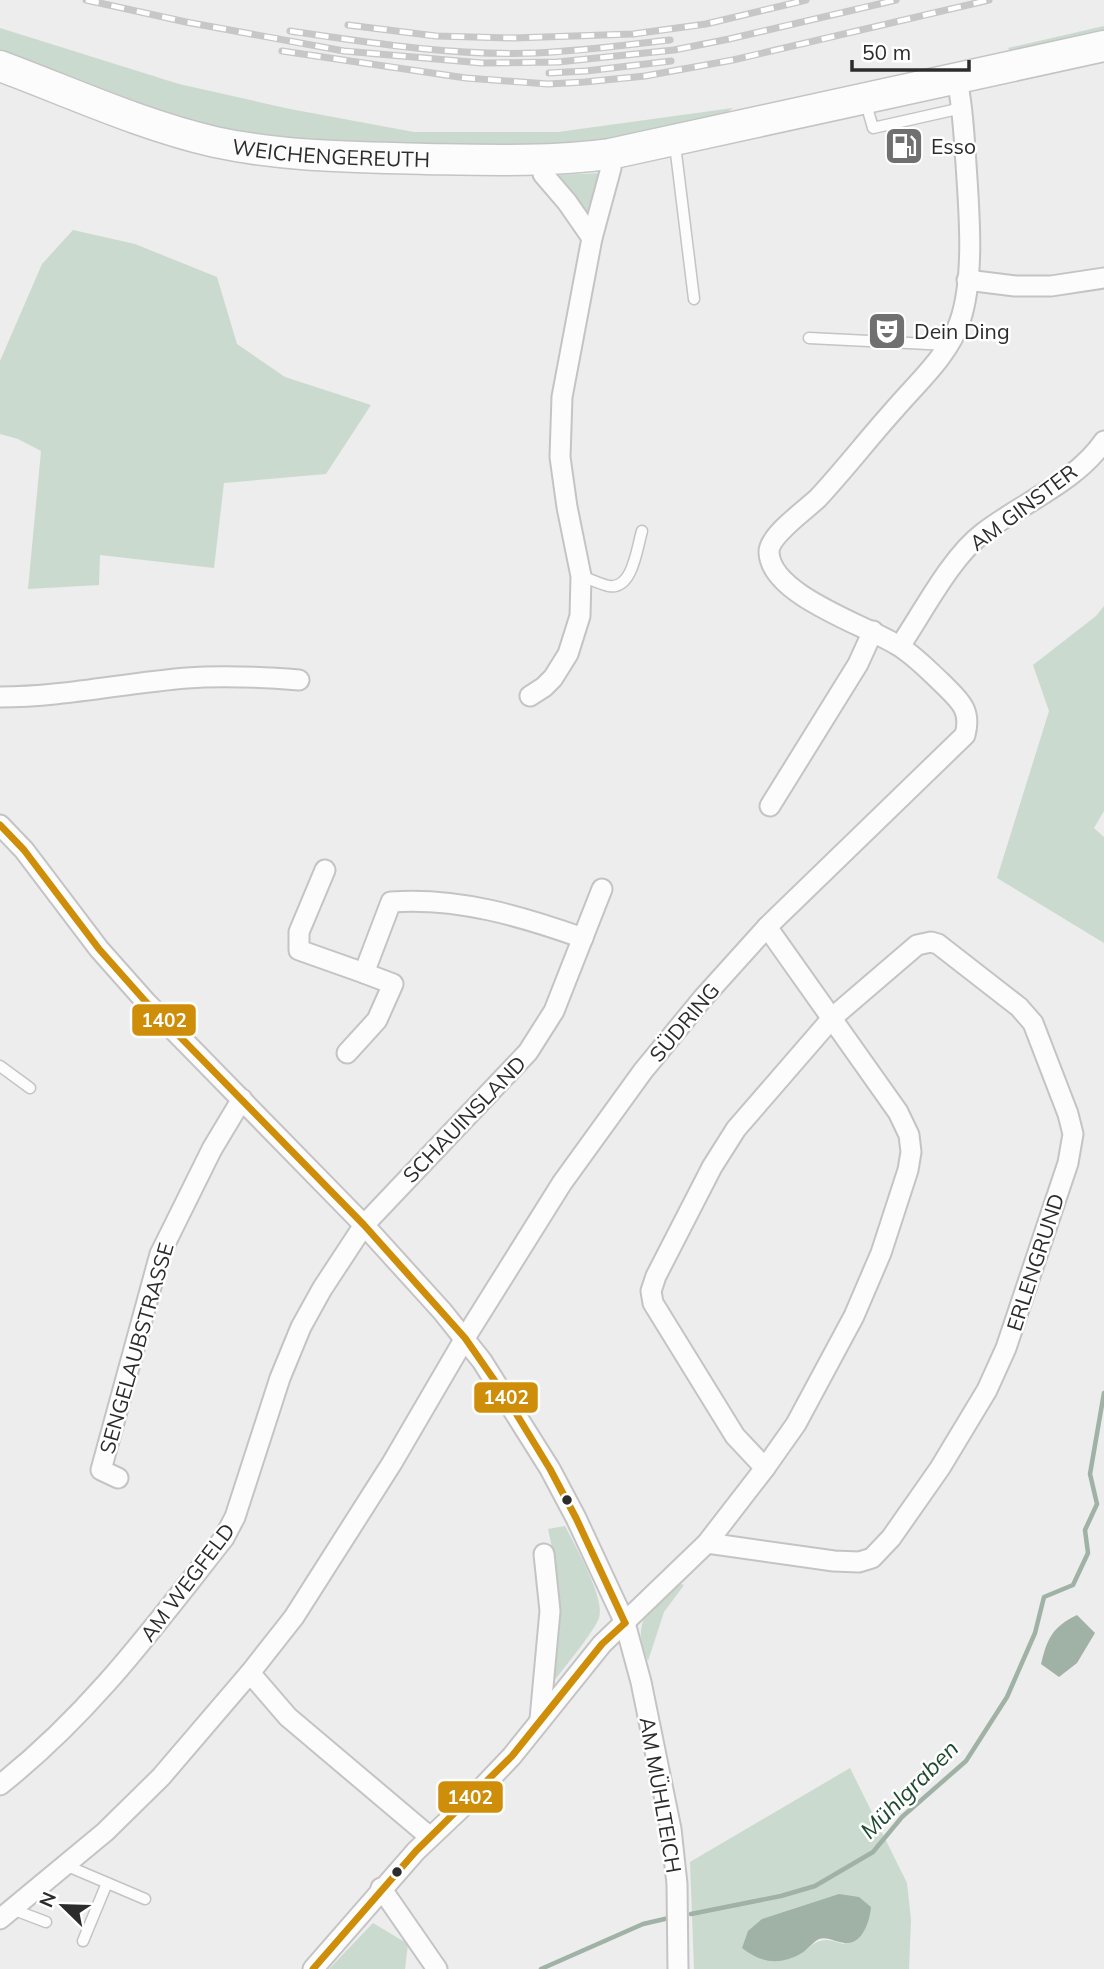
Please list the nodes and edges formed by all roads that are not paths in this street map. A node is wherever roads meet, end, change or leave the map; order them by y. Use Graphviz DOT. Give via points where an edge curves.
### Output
graph roads {
  1 [pos="1104,46"];
  2 [pos="0,66"];
  3 [pos="960,94"];
  4 [pos="674,141"];
  5 [pos="610,154"];
  6 [pos="541,160"];
  7 [pos="592,238"];
  8 [pos="1104,278"];
  9 [pos="967,280"];
  10 [pos="694,299"];
  11 [pos="809,338"];
  12 [pos="948,345"];
  13 [pos="1104,441"];
  14 [pos="642,531"];
  15 [pos="581,576"];
  16 [pos="873,631"];
  17 [pos="900,646"];
  18 [pos="299,680"];
  19 [pos="530,696"];
  20 [pos="0,697"];
  21 [pos="771,806"];
  22 [pos="0,825"];
  23 [pos="325,870"];
  24 [pos="602,889"];
  25 [pos="767,927"];
  26 [pos="583,938"];
  27 [pos="364,973"];
  28 [pos="833,1017"];
  29 [pos="347,1053"];
  30 [pos="0,1066"];
  31 [pos="30,1088"];
  32 [pos="242,1099"];
  33 [pos="364,1224"];
  34 [pos="465,1338"];
  35 [pos="765,1468"];
  36 [pos="118,1478"];
  37 [pos="706,1543"];
  38 [pos="544,1553"];
  39 [pos="625,1623"];
  40 [pos="250,1672"];
  41 [pos="540,1720"];
  42 [pos="0,1785"];
  43 [pos="430,1837"];
  44 [pos="65,1866"];
  45 [pos="107,1883"];
  46 [pos="381,1888"];
  47 [pos="145,1899"];
  48 [pos="6,1914"];
  49 [pos="46,1922"];
  50 [pos="83,1941"];
  51 [pos="313,1969"];
  52 [pos="437,1969"];
  53 [pos="678,1969"];
  1 -- 3 [label="main road, WEICHENGEREUTH"];
  2 -- 6 [label="main road, WEICHENGEREUTH" via="166,128 263,151 370,158"];
  3 -- 4 [label="main road, WEICHENGEREUTH" via="864,100"];
  3 -- 9 [label="street" via="969,210"];
  4 -- 5 [label="main road, WEICHENGEREUTH"];
  4 -- 10 [label="lane"];
  5 -- 6 [label="main road, WEICHENGEREUTH"];
  5 -- 7 [label="street" via="611,168"];
  6 -- 7 [label="street" via="543,174"];
  7 -- 15 [label="street" via="565,378 560,457"];
  8 -- 9 [label="street" via="1051,286"];
  9 -- 12 [label="street" via="960,323"];
  11 -- 12 [label="lane"];
  12 -- 16 [label="street" via="769,548 770,561 783,580 821,608"];
  13 -- 17 [label="street, AM GINSTER" via="1064,480 981,534 960,555"];
  14 -- 15 [label="lane" via="625,581 608,586"];
  15 -- 19 [label="street" via="580,616 568,654 553,678"];
  16 -- 17 [label="street"];
  16 -- 21 [label="street" via="858,664"];
  17 -- 25 [label="street, SÜDRING" via="962,703 968,722 965,736"];
  18 -- 20 [label="street" via="185,678 38,697"];
  22 -- 32 [label="street, AM MÜHLTEICH" via="99,949"];
  23 -- 27 [label="street" via="299,932 299,950"];
  24 -- 26 [label="street, SCHAUINSLAND"];
  25 -- 28 [label="street"];
  25 -- 34 [label="street, SÜDRING" via="635,1082 562,1183"];
  26 -- 27 [label="street" via="489,910 417,900 391,902"];
  26 -- 33 [label="street, SCHAUINSLAND" via="554,1011 528,1052"];
  27 -- 29 [label="street" via="393,984 377,1020"];
  28 -- 35 [label="street" via="898,1112 911,1152 881,1253 854,1316 796,1424"];
  28 -- 35 [label="street" via="736,1129 712,1167 651,1291 653,1303 734,1436"];
  28 -- 37 [label="street, ERLENGRUND" via="917,945 930,942 944,948 1019,1006 1033,1023 1068,1114 1073,1134 1068,1163 1006,1348 987,1390 940,1468 872,1559 834,1561"];
  30 -- 31 [label="lane"];
  32 -- 33 [label="street, AM MÜHLTEICH"];
  32 -- 36 [label="street, SENGELAUBSTRASSE" via="160,1254 101,1470"];
  33 -- 34 [label="street, AM MÜHLTEICH"];
  33 -- 42 [label="street, AM WEGFELD" via="301,1327 224,1538 101,1692"];
  34 -- 39 [label="street, AM MÜHLTEICH" via="550,1469"];
  34 -- 40 [label="street, SÜDRING" via="294,1617"];
  35 -- 37 [label="street"];
  37 -- 39 [label="street"];
  38 -- 41 [label="street" via="550,1611"];
  39 -- 41 [label="street"];
  39 -- 53 [label="street, AM MÜHLTEICH" via="671,1829"];
  40 -- 43 [label="street" via="288,1717"];
  40 -- 44 [label="street, SÜDRING" via="161,1777"];
  41 -- 43 [label="street" via="512,1756"];
  43 -- 46 [label="street"];
  44 -- 45 [label="lane"];
  44 -- 48 [label="street, SÜDRING"];
  45 -- 47 [label="lane"];
  45 -- 50 [label="lane"];
  46 -- 51 [label="street"];
  46 -- 52 [label="street"];
  48 -- 49 [label="lane"];
}
